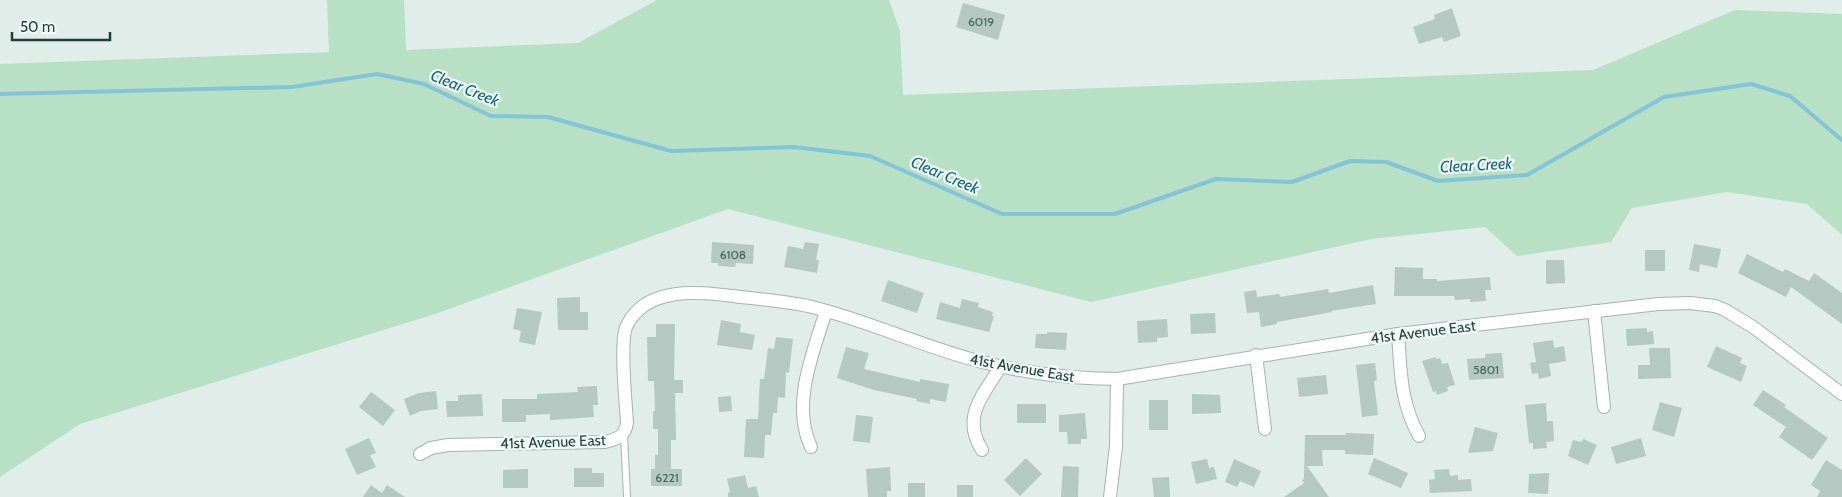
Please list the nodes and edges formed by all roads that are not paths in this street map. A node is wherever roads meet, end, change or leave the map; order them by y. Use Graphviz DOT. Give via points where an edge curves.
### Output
graph roads {
  1 [pos="826,311"];
  2 [pos="1594,311"];
  3 [pos="1398,334"];
  4 [pos="1256,356"];
  5 [pos="1001,366"];
  6 [pos="1117,378"];
  7 [pos="1842,394"];
  8 [pos="1604,407"];
  9 [pos="1265,429"];
  10 [pos="624,434"];
  11 [pos="1419,436"];
  12 [pos="812,447"];
  13 [pos="982,450"];
  14 [pos="420,454"];
  15 [pos="627,497"];
  16 [pos="1110,497"];
  1 -- 5 [label="street, 41st Avenue East"];
  1 -- 10 [label="street, 41st Avenue East" via="790,303 697,293 671,294 648,304 633,316 625,330 628,424"];
  1 -- 12 [label="street" via="808,369 804,394 805,431"];
  2 -- 3 [label="street, 41st Avenue East"];
  2 -- 7 [label="street, 41st Avenue East" via="1658,304 1715,306 1753,327"];
  2 -- 8 [label="street"];
  3 -- 4 [label="street, 41st Avenue East"];
  3 -- 11 [label="street" via="1403,396"];
  4 -- 6 [label="street, 41st Avenue East"];
  4 -- 9 [label="street"];
  5 -- 6 [label="street, 41st Avenue East" via="1065,377"];
  5 -- 13 [label="street" via="972,419 976,441"];
  6 -- 16 [label="street" via="1116,446"];
  10 -- 14 [label="street, 41st Avenue East" via="605,442 448,445"];
  10 -- 15 [label="lane"];
}
